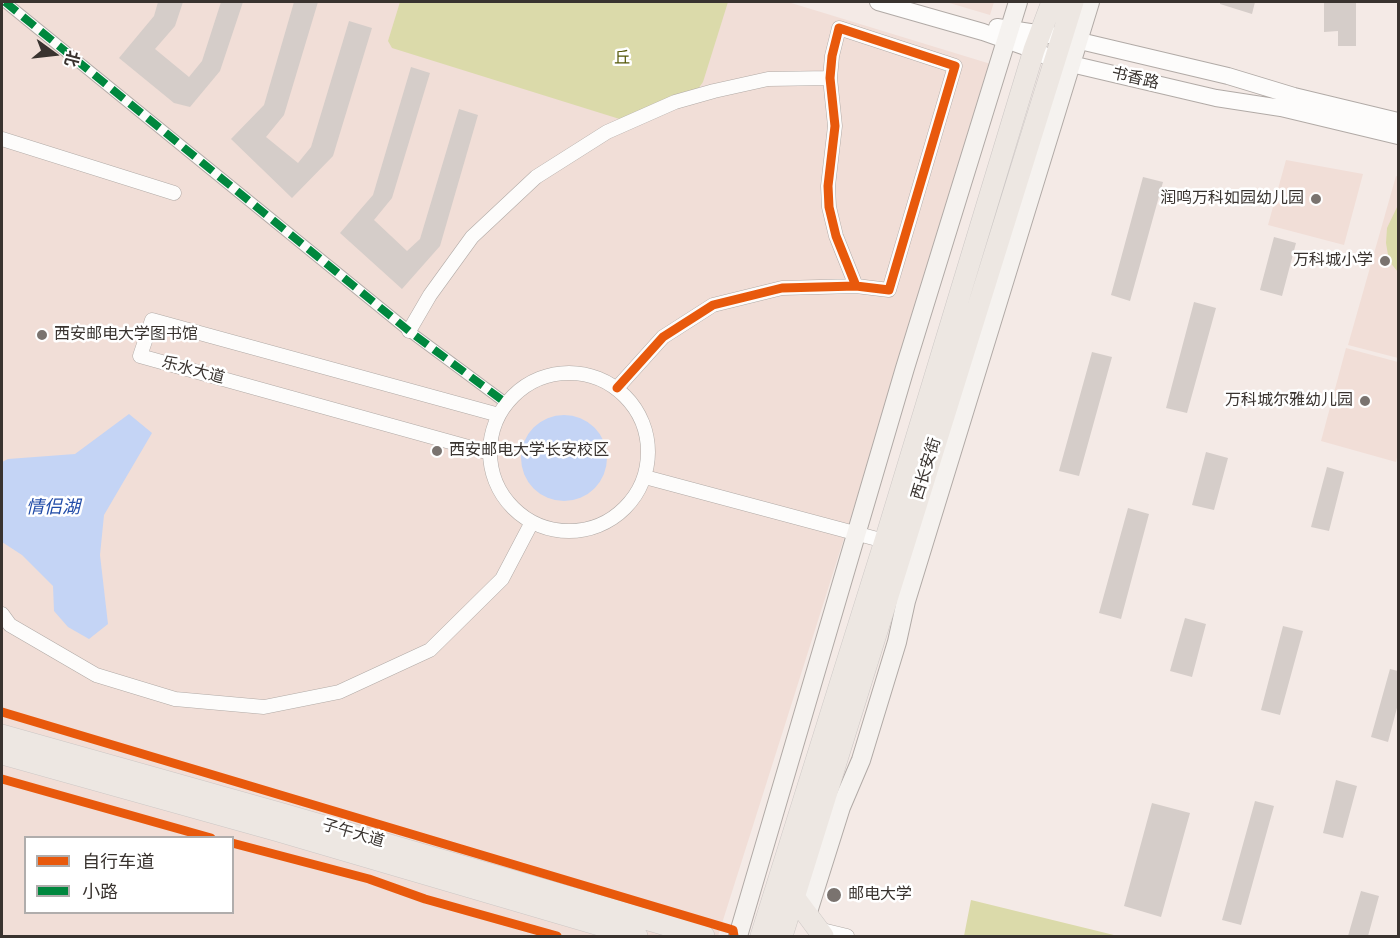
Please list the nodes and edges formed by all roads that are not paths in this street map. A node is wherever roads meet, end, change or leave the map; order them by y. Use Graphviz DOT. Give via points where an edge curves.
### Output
graph roads {
  1 [pos="5,2"];
  2 [pos="878,2"];
  3 [pos="905,2"];
  4 [pos="1018,2"];
  5 [pos="1052,2"];
  6 [pos="1073,2"];
  7 [pos="1090,2"];
  8 [pos="1008,34"];
  9 [pos="1054,40"];
  10 [pos="1062,62"];
  11 [pos="830,78"];
  12 [pos="1398,121"];
  13 [pos="1398,136"];
  14 [pos="2,139"];
  15 [pos="174,193"];
  16 [pos="855,286"];
  17 [pos="409,331"];
  18 [pos="617,388"];
  19 [pos="503,409"];
  20 [pos="490,453"];
  21 [pos="645,477"];
  22 [pos="532,522"];
  23 [pos="857,533"];
  24 [pos="894,543"];
  25 [pos="2,614"];
  26 [pos="2,735"];
  27 [pos="2,754"];
  28 [pos="794,897"];
  29 [pos="816,927"];
  30 [pos="637,936"];
  31 [pos="704,936"];
  32 [pos="738,936"];
  33 [pos="761,936"];
  34 [pos="782,936"];
  35 [pos="848,936"];
  1 -- 17 [label="street"];
  2 -- 8 [label="street, 书香路"];
  3 -- 8 [label="street, 书香路"];
  4 -- 8 [label="main road"];
  5 -- 9 [label="main road, 西长安街"];
  6 -- 9 [label="main road, 西长安街"];
  7 -- 9 [label="main road"];
  8 -- 9 [label="street, 书香路"];
  8 -- 23 [label="main road"];
  9 -- 10 [label="main road, 西长安街"];
  9 -- 12 [label="street, 书香路" via="1228,75 1294,96"];
  9 -- 24 [label="main road, 西长安街"];
  10 -- 13 [label="street, 书香路"];
  10 -- 24 [label="main road, 西长安街"];
  10 -- 29 [label="main road" via="897,642 861,760 841,807"];
  11 -- 16 [label="street" via="835,126 829,207"];
  11 -- 16 [label="street" via="839,28 955,66 889,290"];
  11 -- 17 [label="street" via="768,80 714,91 675,102 607,132 536,177 472,237"];
  14 -- 15 [label="street"];
  16 -- 18 [label="street" via="782,288 713,305 663,337"];
  17 -- 19 [label="street"];
  18 -- 19 [label="street" via="595,376 571,372 547,375 524,386"];
  18 -- 21 [label="street" via="636,408 647,433"];
  19 -- 20 [label="street" via="492,433"];
  19 -- 20 [label="street, 乐水大道" via="152,320 140,357"];
  20 -- 22 [label="street" via="493,474 502,494"];
  21 -- 22 [label="street" via="626,507 606,522 583,530 557,530"];
  21 -- 23 [label="street"];
  22 -- 25 [label="street" via="502,579 430,650 339,692 264,707 175,699 96,675 10,625"];
  23 -- 24 [label="street"];
  23 -- 32 [label="main road"];
  24 -- 28 [label="main road, 西长安街"];
  24 -- 33 [label="main road, 西长安街"];
  26 -- 31 [label="main road, 子午大道"];
  27 -- 30 [label="main road, 子午大道"];
  28 -- 29 [label="main road"];
  28 -- 34 [label="main road, 西长安街"];
  29 -- 35 [label="street"];
}
